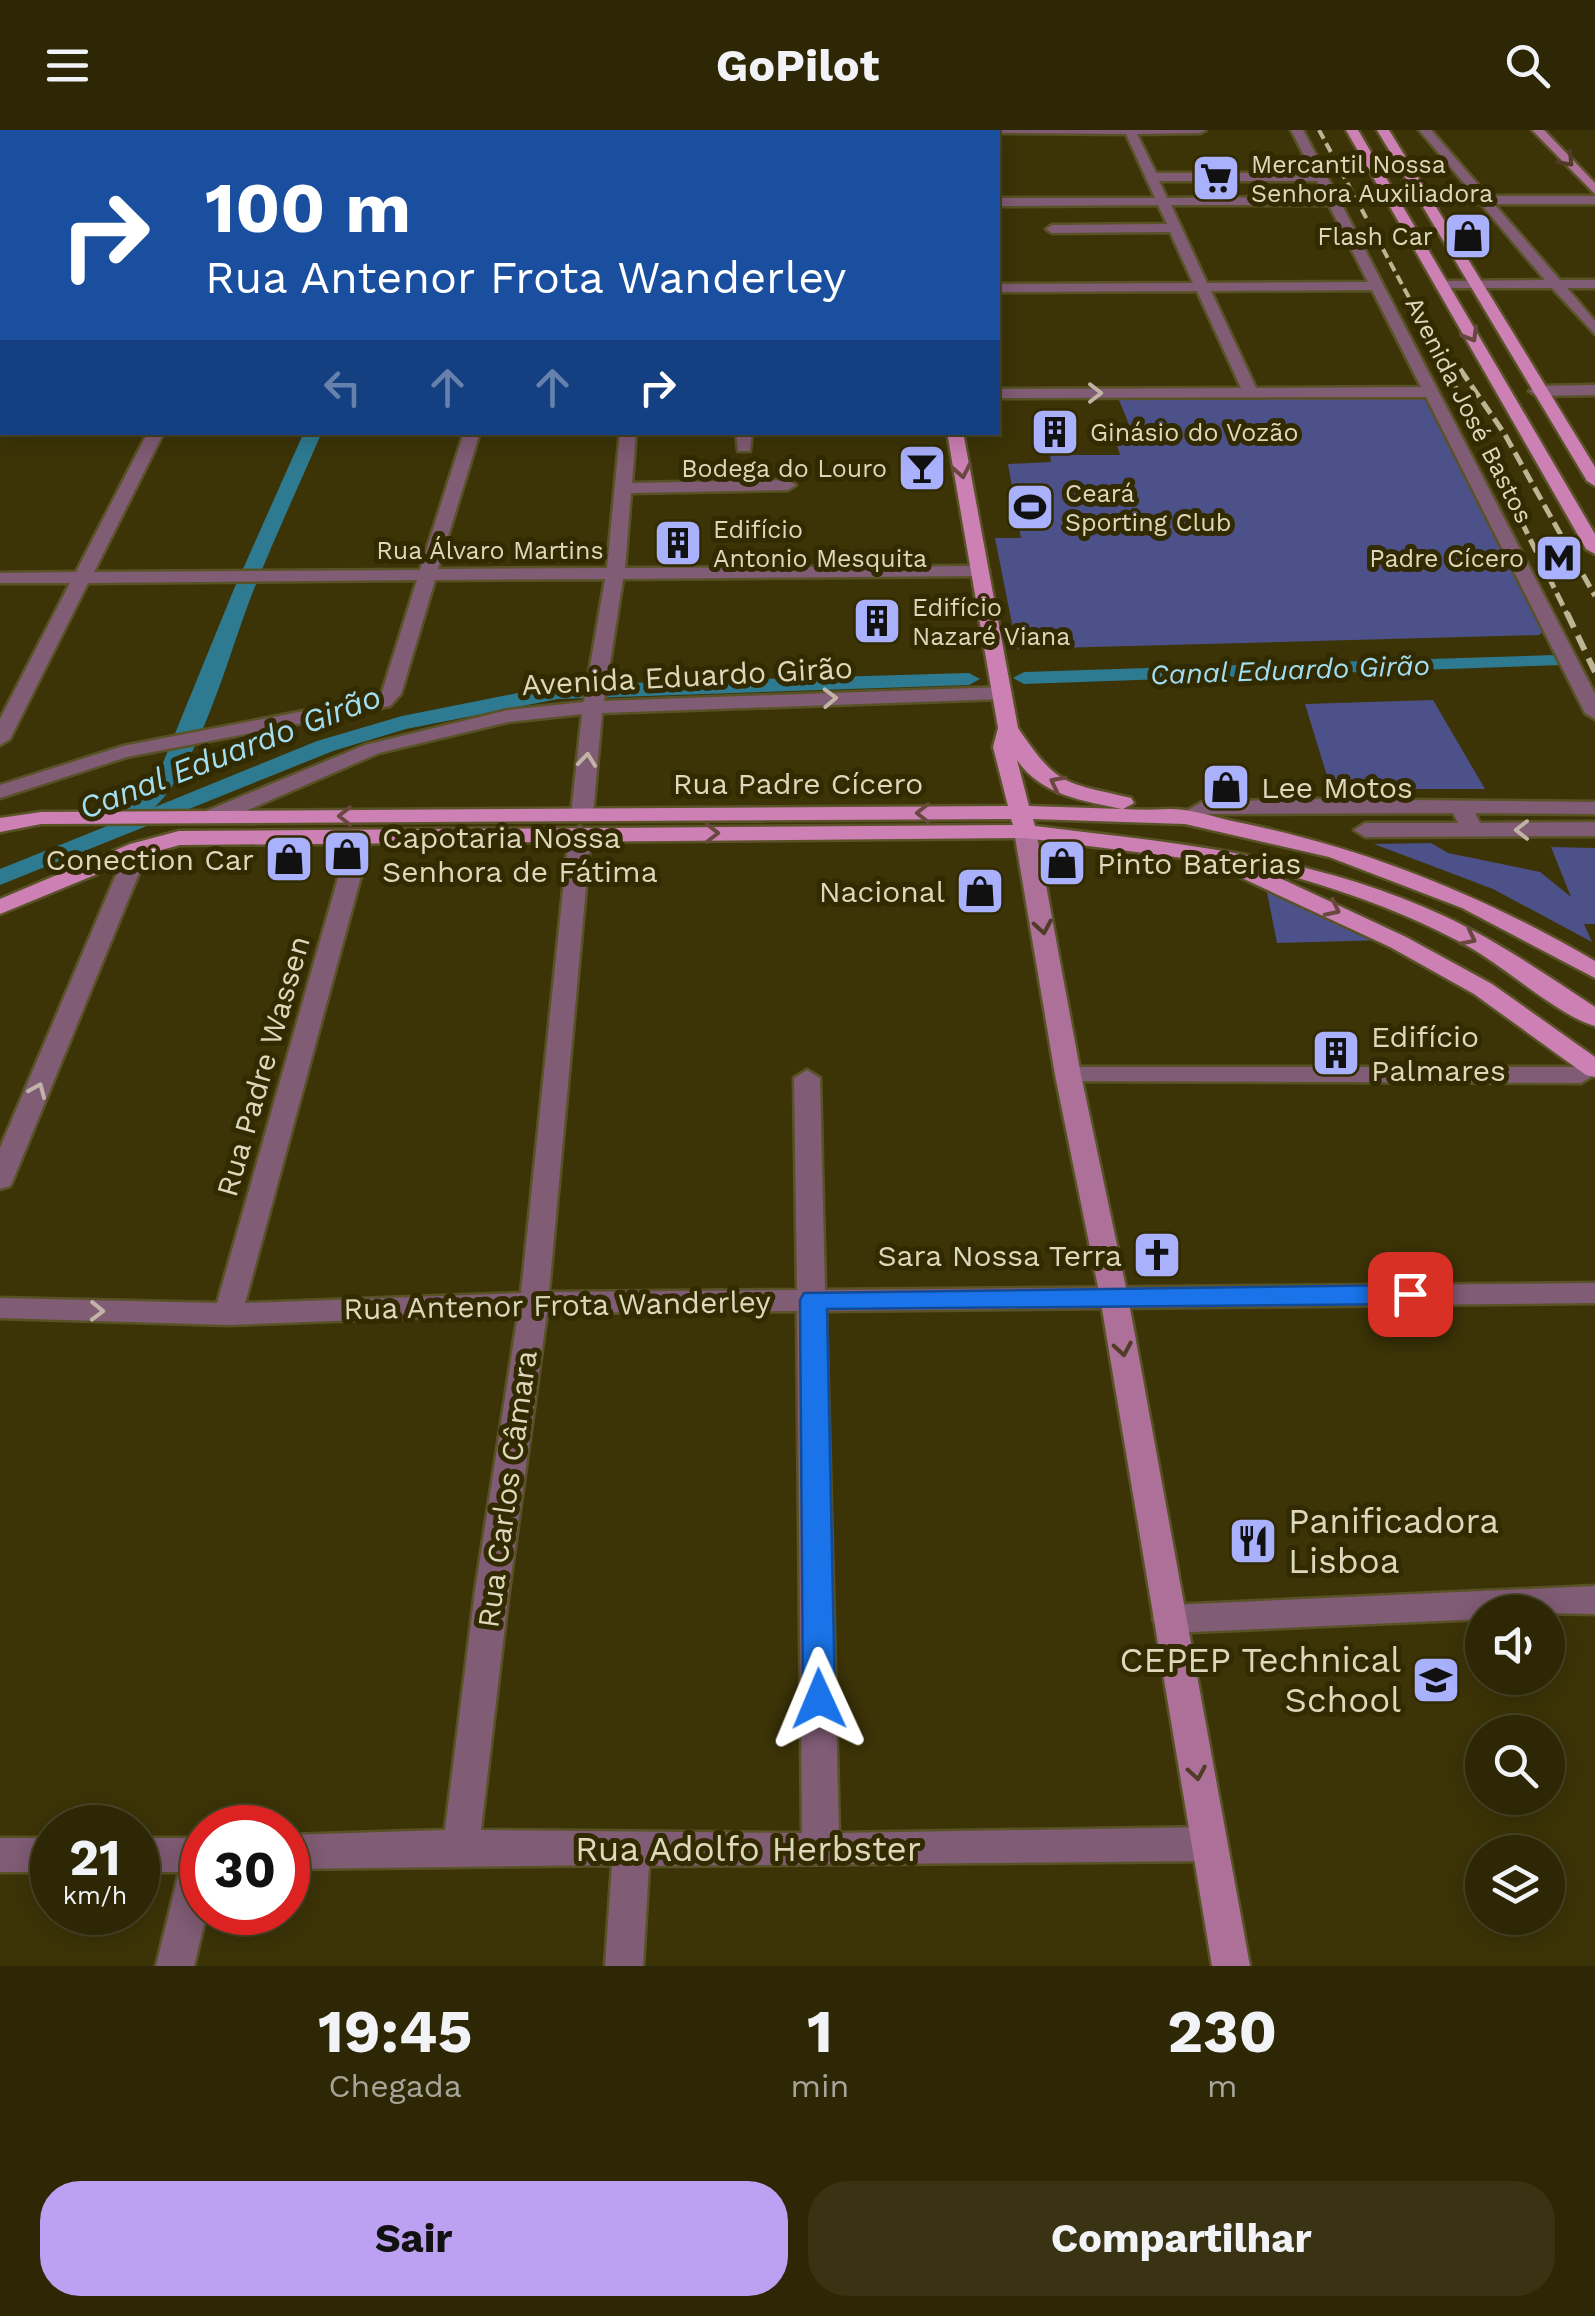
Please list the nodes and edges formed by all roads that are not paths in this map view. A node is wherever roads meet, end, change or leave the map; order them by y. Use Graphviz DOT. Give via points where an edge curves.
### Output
graph roads {
  1 [pos="1131,130"];
  2 [pos="1200,130"];
  3 [pos="1297,130"];
  4 [pos="1352,130"];
  5 [pos="1382,130"];
  6 [pos="1425,130"];
  7 [pos="1538,130"];
  8 [pos="1000,131"];
  9 [pos="1153,177"];
  10 [pos="1320,177"];
  11 [pos="1595,190"];
  12 [pos="1427,200"];
  13 [pos="1484,200"];
  14 [pos="1595,200"];
  15 [pos="1164,201"];
  16 [pos="1333,201"];
  17 [pos="1000,202"];
  18 [pos="1052,228"];
  19 [pos="1176,228"];
  20 [pos="1558,284"];
  21 [pos="1595,284"];
  22 [pos="1442,285"];
  23 [pos="1480,285"];
  24 [pos="1203,286"];
  25 [pos="1377,286"];
  26 [pos="1000,288"];
  27 [pos="1595,330"];
  28 [pos="1595,390"];
  29 [pos="1537,391"];
  30 [pos="1433,392"];
  31 [pos="1251,393"];
  32 [pos="1000,394"];
  33 [pos="154,435"];
  34 [pos="471,435"];
  35 [pos="628,435"];
  36 [pos="956,435"];
  37 [pos="1595,481"];
  38 [pos="788,485"];
  39 [pos="621,488"];
  40 [pos="1595,549"];
  41 [pos="980,571"];
  42 [pos="614,574"];
  43 [pos="427,576"];
  44 [pos="80,577"];
  45 [pos="0,578"];
  46 [pos="1002,692"];
  47 [pos="594,704"];
  48 [pos="1595,712"];
  49 [pos="1008,728"];
  50 [pos="0,738"];
  51 [pos="0,792"];
  52 [pos="1462,808"];
  53 [pos="1595,808"];
  54 [pos="212,816"];
  55 [pos="1185,818"];
  56 [pos="1023,821"];
  57 [pos="581,823"];
  58 [pos="0,825"];
  59 [pos="1595,829"];
  60 [pos="1365,830"];
  61 [pos="1472,830"];
  62 [pos="361,836"];
  63 [pos="138,849"];
  64 [pos="1212,856"];
  65 [pos="0,907"];
  66 [pos="1595,971"];
  67 [pos="1595,1018"];
  68 [pos="1588,1072"];
  69 [pos="1068,1075"];
  70 [pos="807,1078"];
  71 [pos="0,1180"];
  72 [pos="1595,1293"];
  73 [pos="1114,1297"];
  74 [pos="814,1300"];
  75 [pos="534,1303"];
  76 [pos="0,1308"];
  77 [pos="228,1314"];
  78 [pos="1595,1600"];
  79 [pos="1170,1619"];
  80 [pos="1210,1844"];
  81 [pos="462,1847"];
  82 [pos="632,1850"];
  83 [pos="821,1850"];
  84 [pos="310,1851"];
  85 [pos="0,1854"];
  86 [pos="30,1854"];
  87 [pos="182,1935"];
  88 [pos="175,1966"];
  89 [pos="624,1966"];
  90 [pos="1231,1966"];
  1 -- 2 [label="street"];
  1 -- 8 [label="street"];
  1 -- 9 [label="street"];
  3 -- 10 [label="street, Avenida José Bastos"];
  4 -- 22 [label="main road, Avenida José Bastos"];
  5 -- 12 [label="main road"];
  6 -- 13 [label="street"];
  7 -- 11 [label="main road, one-way"];
  9 -- 10 [label="street"];
  9 -- 15 [label="street"];
  10 -- 16 [label="street, Avenida José Bastos"];
  12 -- 13 [label="street"];
  12 -- 23 [label="main road"];
  13 -- 14 [label="street"];
  13 -- 20 [label="street"];
  15 -- 16 [label="street"];
  15 -- 17 [label="street"];
  15 -- 19 [label="street"];
  16 -- 25 [label="street, Avenida José Bastos"];
  18 -- 19 [label="street"];
  19 -- 24 [label="street"];
  20 -- 21 [label="street"];
  20 -- 23 [label="street"];
  20 -- 27 [label="street"];
  22 -- 23 [label="street"];
  22 -- 40 [label="main road, Avenida José Bastos, one-way"];
  23 -- 29 [label="main road"];
  24 -- 25 [label="street"];
  24 -- 26 [label="street"];
  24 -- 31 [label="street"];
  25 -- 30 [label="street, Avenida José Bastos"];
  28 -- 29 [label="street"];
  29 -- 37 [label="main road"];
  30 -- 31 [label="street"];
  30 -- 48 [label="street, Avenida José Bastos"];
  32 -- 31 [label="street, one-way"];
  33 -- 44 [label="street"];
  34 -- 43 [label="street"];
  35 -- 39 [label="street, Rua Carlos Câmara"];
  36 -- 41 [label="main road, one-way"];
  38 -- 39 [label="street"];
  39 -- 42 [label="street, Rua Carlos Câmara"];
  41 -- 42 [label="street, Rua Álvaro Martins"];
  41 -- 46 [label="main road"];
  42 -- 43 [label="street, Rua Álvaro Martins"];
  42 -- 47 [label="street, Rua Carlos Câmara"];
  43 -- 44 [label="street, Rua Álvaro Martins"];
  43 -- 51 [label="street" via="383,702 80,763"];
  44 -- 45 [label="street, Rua Álvaro Martins"];
  44 -- 50 [label="street"];
  47 -- 46 [label="street, Avenida Eduardo Girão, one-way"];
  46 -- 49 [label="main road"];
  47 -- 54 [label="street, Avenida Eduardo Girão" via="479,721 372,750"];
  57 -- 47 [label="street, Rua Carlos Câmara, one-way"];
  55 -- 49 [label="main road, one-way" via="1080,794 1049,780"];
  49 -- 56 [label="main road" via="1003,748"];
  52 -- 53 [label="street, Rua Padre Cícero"];
  52 -- 55 [label="street, Rua Padre Cícero" via="1202,808"];
  52 -- 61 [label="street"];
  57 -- 54 [label="main road, Rua Padre Cícero, one-way"];
  54 -- 58 [label="main road, Rua Padre Cícero" via="41,818"];
  55 -- 56 [label="main road, Rua Padre Cícero"];
  55 -- 66 [label="main road" via="1338,852 1463,900"];
  56 -- 57 [label="main road, Rua Padre Cícero"];
  56 -- 64 [label="main road, Rua Padre Cícero"];
  56 -- 69 [label="main road, one-way"];
  57 -- 62 [label="main road, Rua Padre Cícero"];
  57 -- 75 [label="street, Rua Carlos Câmara"];
  59 -- 61 [label="street, one-way"];
  60 -- 61 [label="street"];
  62 -- 63 [label="main road, Rua Padre Cícero" via="179,838"];
  62 -- 77 [label="street, Rua Padre Wassen"];
  63 -- 65 [label="main road"];
  71 -- 63 [label="street, one-way"];
  64 -- 67 [label="main road, Rua Padre Cícero, one-way" via="1314,874 1434,920"];
  64 -- 68 [label="main road, one-way" via="1483,989"];
  68 -- 69 [label="street"];
  69 -- 73 [label="main road"];
  70 -- 74 [label="street"];
  72 -- 73 [label="street, Rua Antenor Frota Wanderley"];
  73 -- 74 [label="street, Rua Antenor Frota Wanderley"];
  73 -- 79 [label="main road, one-way"];
  74 -- 75 [label="street, Rua Antenor Frota Wanderley"];
  74 -- 83 [label="street"];
  75 -- 77 [label="street, Rua Antenor Frota Wanderley"];
  75 -- 81 [label="street, Rua Carlos Câmara"];
  76 -- 77 [label="street, Rua Antenor Frota Wanderley, one-way"];
  78 -- 79 [label="street"];
  79 -- 80 [label="main road, one-way"];
  80 -- 83 [label="street, Rua Adolfo Herbster"];
  80 -- 90 [label="main road"];
  81 -- 82 [label="street, Rua Adolfo Herbster"];
  81 -- 84 [label="street, Rua Adolfo Herbster"];
  82 -- 83 [label="street, Rua Adolfo Herbster"];
  82 -- 89 [label="street"];
  85 -- 86 [label="street"];
  87 -- 88 [label="street"];
}
